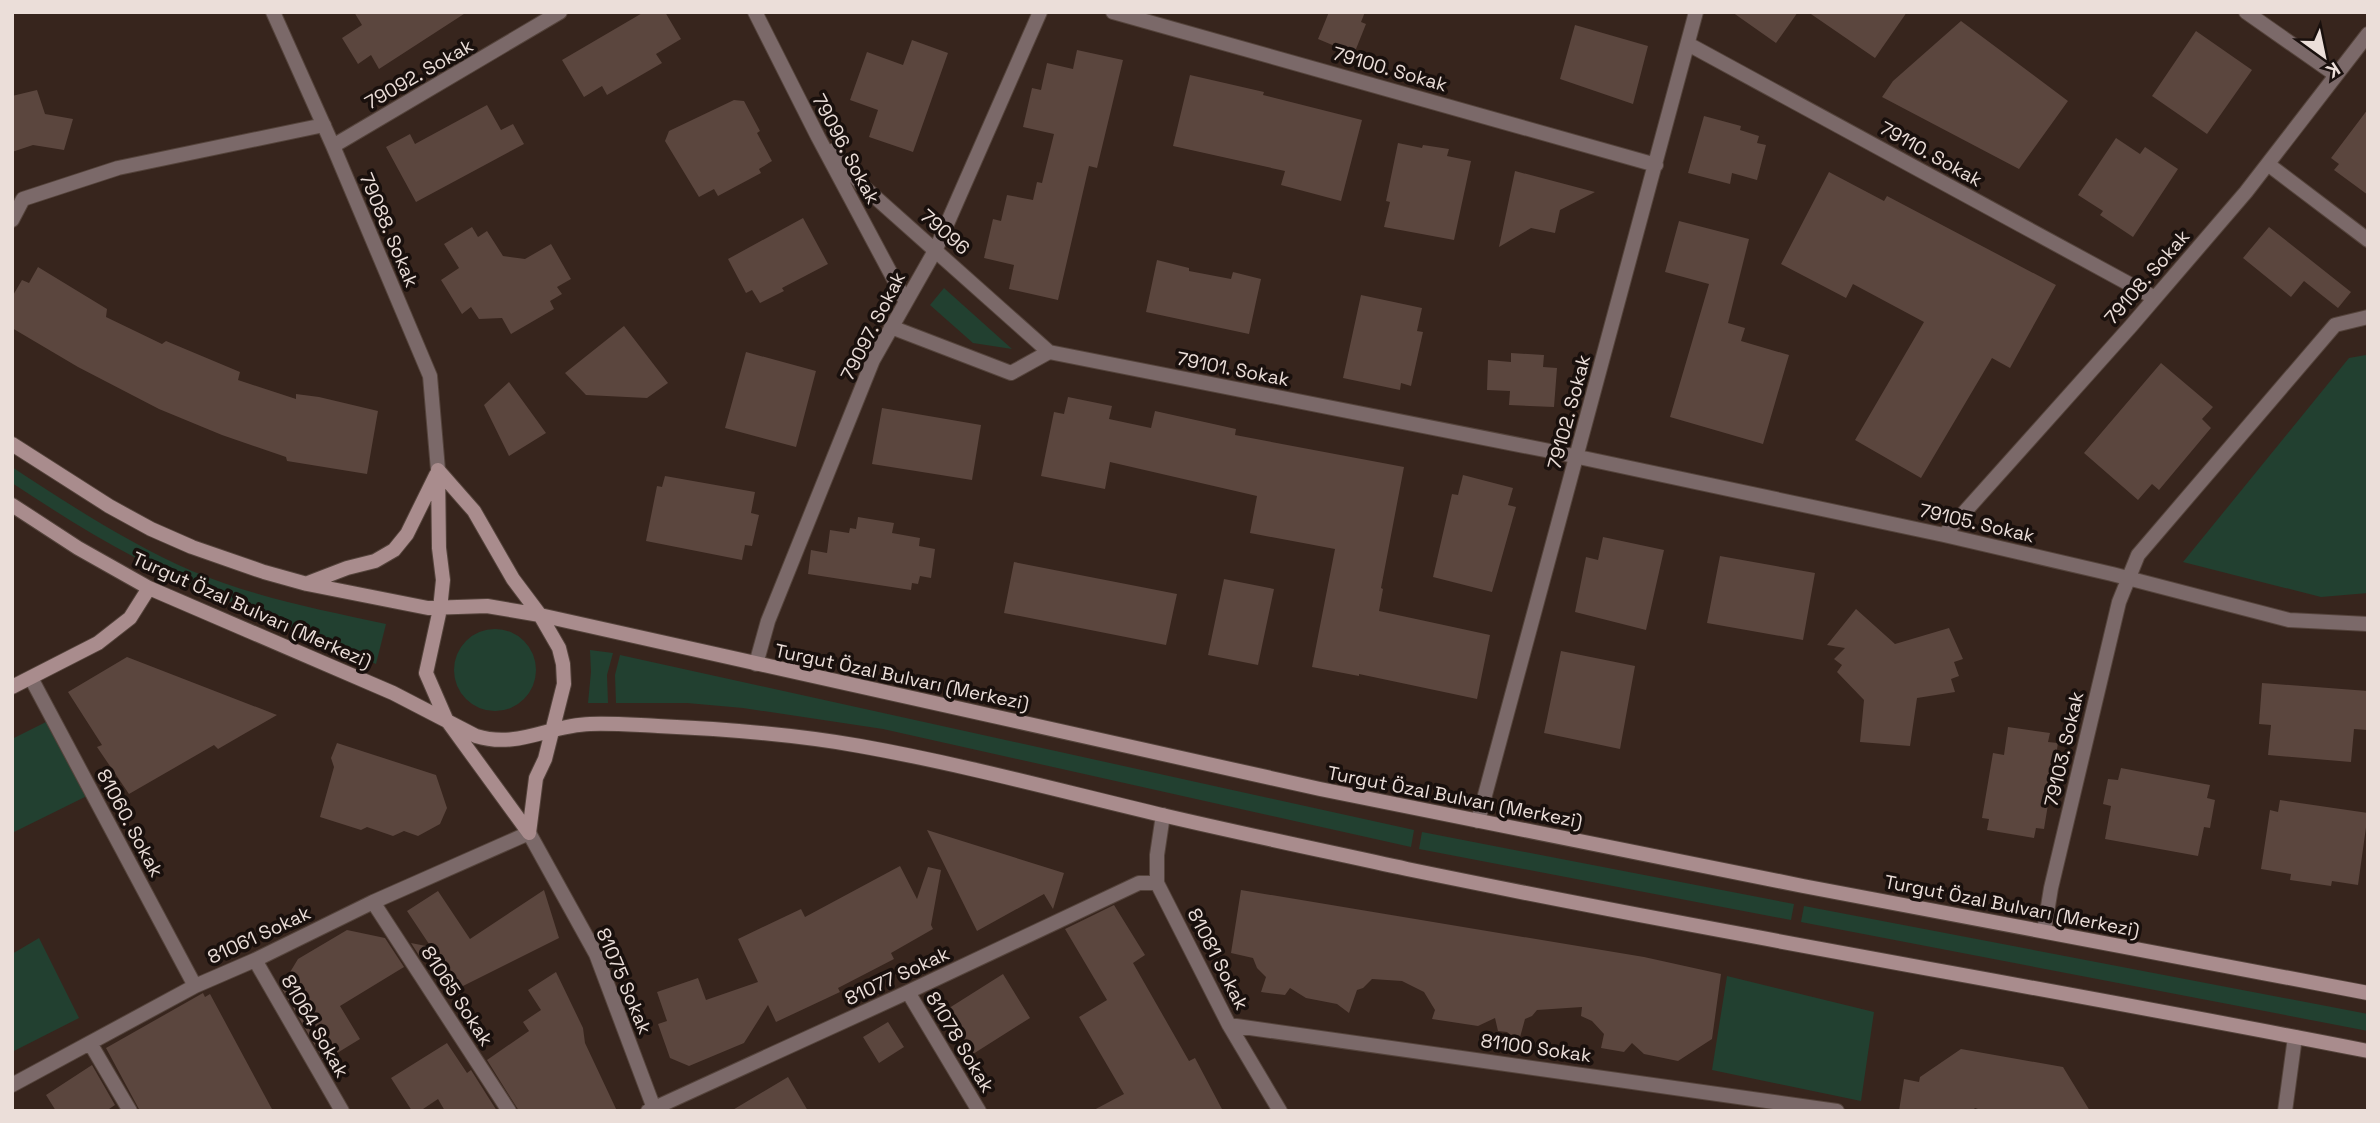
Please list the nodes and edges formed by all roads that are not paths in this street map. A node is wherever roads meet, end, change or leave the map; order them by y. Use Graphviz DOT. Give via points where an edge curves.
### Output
graph roads {
  1 [pos="273,12"];
  2 [pos="561,12"];
  3 [pos="755,12"];
  4 [pos="1040,12"];
  5 [pos="1113,12"];
  6 [pos="1696,12"];
  7 [pos="2246,12"];
  8 [pos="2368,34"];
  9 [pos="1688,44"];
  10 [pos="2336,75"];
  11 [pos="324,125"];
  12 [pos="818,137"];
  13 [pos="333,146"];
  14 [pos="1656,164"];
  15 [pos="2269,165"];
  16 [pos="12,220"];
  17 [pos="2368,240"];
  18 [pos="936,249"];
  19 [pos="2155,298"];
  20 [pos="906,302"];
  21 [pos="2368,317"];
  22 [pos="891,327"];
  23 [pos="1049,352"];
  24 [pos="12,444"];
  25 [pos="1578,457"];
  26 [pos="438,470"];
  27 [pos="12,505"];
  28 [pos="1944,535"];
  29 [pos="2129,578"];
  30 [pos="307,584"];
  31 [pos="149,588"];
  32 [pos="440,608"];
  33 [pos="540,615"];
  34 [pos="2368,624"];
  35 [pos="756,664"];
  36 [pos="31,678"];
  37 [pos="12,687"];
  38 [pos="446,719"];
  39 [pos="552,729"];
  40 [pos="1163,815"];
  41 [pos="1478,821"];
  42 [pos="529,834"];
  43 [pos="1157,883"];
  44 [pos="373,902"];
  45 [pos="2043,931"];
  46 [pos="255,960"];
  47 [pos="195,986"];
  48 [pos="908,992"];
  49 [pos="2368,993"];
  50 [pos="1229,1025"];
  51 [pos="2295,1037"];
  52 [pos="90,1043"];
  53 [pos="2368,1051"];
  54 [pos="12,1085"];
  55 [pos="652,1110"];
  56 [pos="130,1111"];
  57 [pos="342,1111"];
  58 [pos="509,1111"];
  59 [pos="979,1111"];
  60 [pos="1280,1111"];
  61 [pos="1837,1111"];
  62 [pos="2284,1111"];
  1 -- 11 [label="street, 79088. Sokak"];
  2 -- 13 [label="street, 79092. Sokak"];
  3 -- 12 [label="street, 79096. Sokak"];
  4 -- 18 [label="street, 79097. Sokak"];
  5 -- 14 [label="street, 79100. Sokak"];
  6 -- 9 [label="street, 79102. Sokak"];
  7 -- 10 [label="street"];
  8 -- 10 [label="street, 79108. Sokak"];
  9 -- 14 [label="street, 79102. Sokak"];
  9 -- 19 [label="street, 79110. Sokak"];
  10 -- 15 [label="street, 79108. Sokak"];
  11 -- 13 [label="street, 79088. Sokak"];
  11 -- 16 [label="street" via="118,168 23,199"];
  12 -- 18 [label="street, 79096" via="865,188"];
  12 -- 20 [label="street, 79096. Sokak"];
  13 -- 26 [label="street, 79088. Sokak" via="430,376"];
  14 -- 25 [label="street, 79102. Sokak"];
  15 -- 17 [label="street"];
  15 -- 19 [label="street, 79108. Sokak"];
  18 -- 20 [label="street, 79097. Sokak"];
  18 -- 23 [label="street, 79096"];
  19 -- 28 [label="street, 79108. Sokak"];
  20 -- 22 [label="street, 79097. Sokak"];
  21 -- 29 [label="street, 79103. Sokak" via="2335,325 2142,550"];
  22 -- 23 [label="street" via="1011,373"];
  22 -- 35 [label="street, 79097. Sokak" via="873,360 773,609"];
  23 -- 25 [label="street, 79101. Sokak"];
  24 -- 30 [label="main road, Turgut Özal Bulvarı (Merkezi)" via="151,529 191,547"];
  25 -- 28 [label="street, 79105. Sokak"];
  25 -- 41 [label="street, 79102. Sokak"];
  26 -- 30 [label="main road" via="407,534 394,550"];
  26 -- 32 [label="main road"];
  26 -- 33 [label="main road" via="474,511 513,579"];
  27 -- 31 [label="main road, Turgut Özal Bulvarı (Merkezi)"];
  28 -- 29 [label="street, 79105. Sokak"];
  29 -- 34 [label="street, 79105. Sokak" via="2289,620"];
  29 -- 45 [label="street, 79103. Sokak" via="2119,601"];
  30 -- 32 [label="main road, Turgut Özal Bulvarı (Merkezi)"];
  31 -- 36 [label="main road" via="130,618 99,643"];
  31 -- 38 [label="main road, Turgut Özal Bulvarı (Merkezi)"];
  32 -- 33 [label="main road" via="487,606"];
  32 -- 38 [label="main road" via="426,673"];
  33 -- 35 [label="main road, Turgut Özal Bulvarı (Merkezi)"];
  33 -- 39 [label="main road" via="563,664 564,684"];
  35 -- 41 [label="main road, Turgut Özal Bulvarı (Merkezi)"];
  36 -- 37 [label="main road"];
  36 -- 47 [label="street, 81060. Sokak"];
  38 -- 39 [label="main road" via="490,740 526,738"];
  38 -- 42 [label="main road"];
  39 -- 40 [label="main road" via="587,724 788,735 964,767"];
  39 -- 42 [label="main road" via="536,778"];
  40 -- 43 [label="street, 81081 Sokak"];
  40 -- 51 [label="main road" via="1497,886"];
  41 -- 45 [label="main road, Turgut Özal Bulvarı (Merkezi)"];
  42 -- 44 [label="street, 81061 Sokak"];
  42 -- 55 [label="street, 81075 Sokak" via="596,954"];
  43 -- 48 [label="street, 81077 Sokak" via="1139,883"];
  43 -- 50 [label="street, 81081 Sokak"];
  44 -- 46 [label="street, 81061 Sokak"];
  44 -- 58 [label="street, 81065 Sokak"];
  45 -- 49 [label="main road, Turgut Özal Bulvarı (Merkezi)"];
  46 -- 47 [label="street, 81061 Sokak"];
  46 -- 57 [label="street, 81064 Sokak"];
  47 -- 52 [label="street, 81061 Sokak"];
  48 -- 55 [label="street, 81077 Sokak"];
  48 -- 59 [label="street, 81078 Sokak"];
  50 -- 60 [label="street, 81081 Sokak"];
  50 -- 61 [label="street, 81100 Sokak"];
  51 -- 53 [label="main road"];
  51 -- 62 [label="street"];
  52 -- 54 [label="street, 81061 Sokak"];
  52 -- 56 [label="street"];
}
